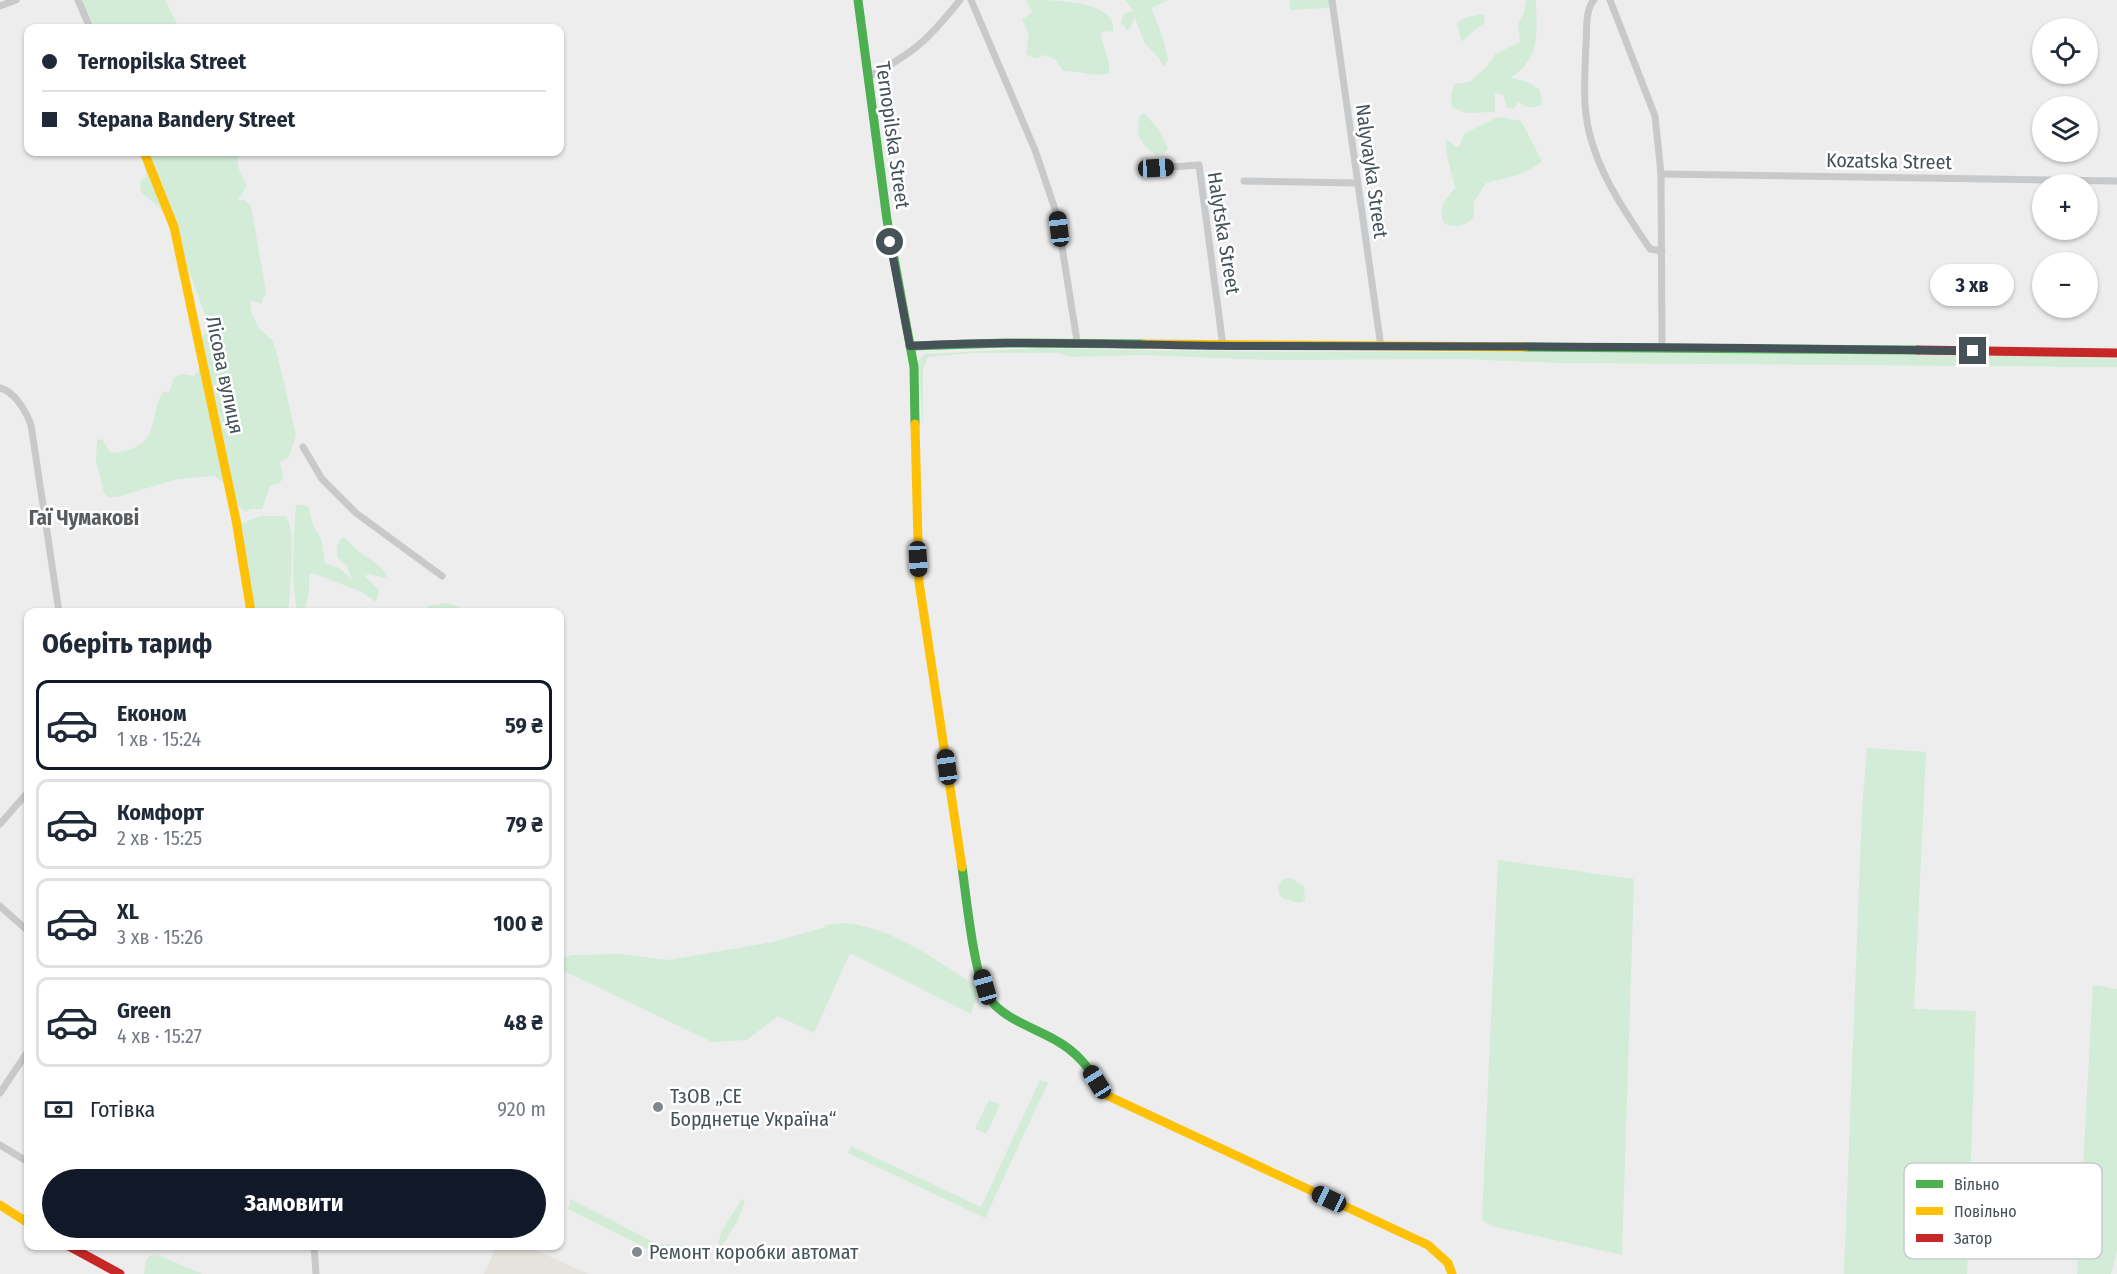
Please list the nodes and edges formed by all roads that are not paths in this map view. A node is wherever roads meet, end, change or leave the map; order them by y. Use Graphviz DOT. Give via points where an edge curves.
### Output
graph roads {
  1 [pos="16,0"];
  2 [pos="78,0"];
  3 [pos="858,0"];
  4 [pos="960,0"];
  5 [pos="971,0"];
  6 [pos="1332,0"];
  7 [pos="1594,0"];
  8 [pos="1610,0"];
  9 [pos="0,6"];
  10 [pos="88,24"];
  11 [pos="868,77"];
  12 [pos="146,156"];
  13 [pos="1156,168"];
  14 [pos="1661,174"];
  15 [pos="1244,181"];
  16 [pos="2117,181"];
  17 [pos="1357,183"];
  18 [pos="1662,250"];
  19 [pos="1077,342"];
  20 [pos="910,346"];
  21 [pos="1223,346"];
  22 [pos="1381,346"];
  23 [pos="1662,346"];
  24 [pos="2117,353"];
  25 [pos="0,388"];
  26 [pos="303,447"];
  27 [pos="442,576"];
  28 [pos="58,608"];
  29 [pos="250,608"];
  30 [pos="24,797"];
  31 [pos="0,824"];
  32 [pos="0,906"];
  33 [pos="24,927"];
  34 [pos="24,1057"];
  35 [pos="0,1093"];
  36 [pos="0,1145"];
  37 [pos="24,1160"];
  38 [pos="0,1205"];
  39 [pos="24,1220"];
  40 [pos="76,1250"];
  41 [pos="314,1250"];
  42 [pos="120,1274"];
  43 [pos="316,1274"];
  44 [pos="1452,1274"];
  1 -- 9 [label="street"];
  2 -- 10 [label="street"];
  3 -- 11 [label="main road, Ternopilska Street"];
  4 -- 11 [label="street" via="922,44"];
  5 -- 19 [label="street" via="1035,150 1057,215"];
  6 -- 17 [label="street, Nalyvayka Street"];
  7 -- 18 [label="street" via="1588,13 1585,77 1585,105 1593,147 1650,249"];
  8 -- 14 [label="street" via="1655,116"];
  11 -- 20 [label="main road, Ternopilska Street" via="887,220"];
  12 -- 29 [label="main road, Лісова вулиця" via="174,228 236,520"];
  13 -- 21 [label="street, Halytska Street" via="1198,165"];
  14 -- 16 [label="street, Kozatska Street"];
  14 -- 18 [label="street"];
  15 -- 17 [label="street"];
  17 -- 22 [label="street, Nalyvayka Street"];
  18 -- 23 [label="street"];
  19 -- 20 [label="main road"];
  19 -- 21 [label="main road"];
  20 -- 44 [label="main road, Ternopilska Street" via="914,367 920,582 975,952 987,996 1006,1014 1059,1042 1085,1062 1106,1095 1428,1245 1448,1263"];
  21 -- 22 [label="main road"];
  22 -- 23 [label="main road"];
  23 -- 24 [label="main road"];
  25 -- 28 [label="street" via="12,394 31,425"];
  26 -- 27 [label="street" via="322,479 356,513"];
  30 -- 31 [label="street"];
  32 -- 33 [label="street"];
  34 -- 35 [label="street"];
  36 -- 37 [label="street"];
  38 -- 39 [label="main road"];
  40 -- 42 [label="main road"];
  41 -- 43 [label="street"];
}
